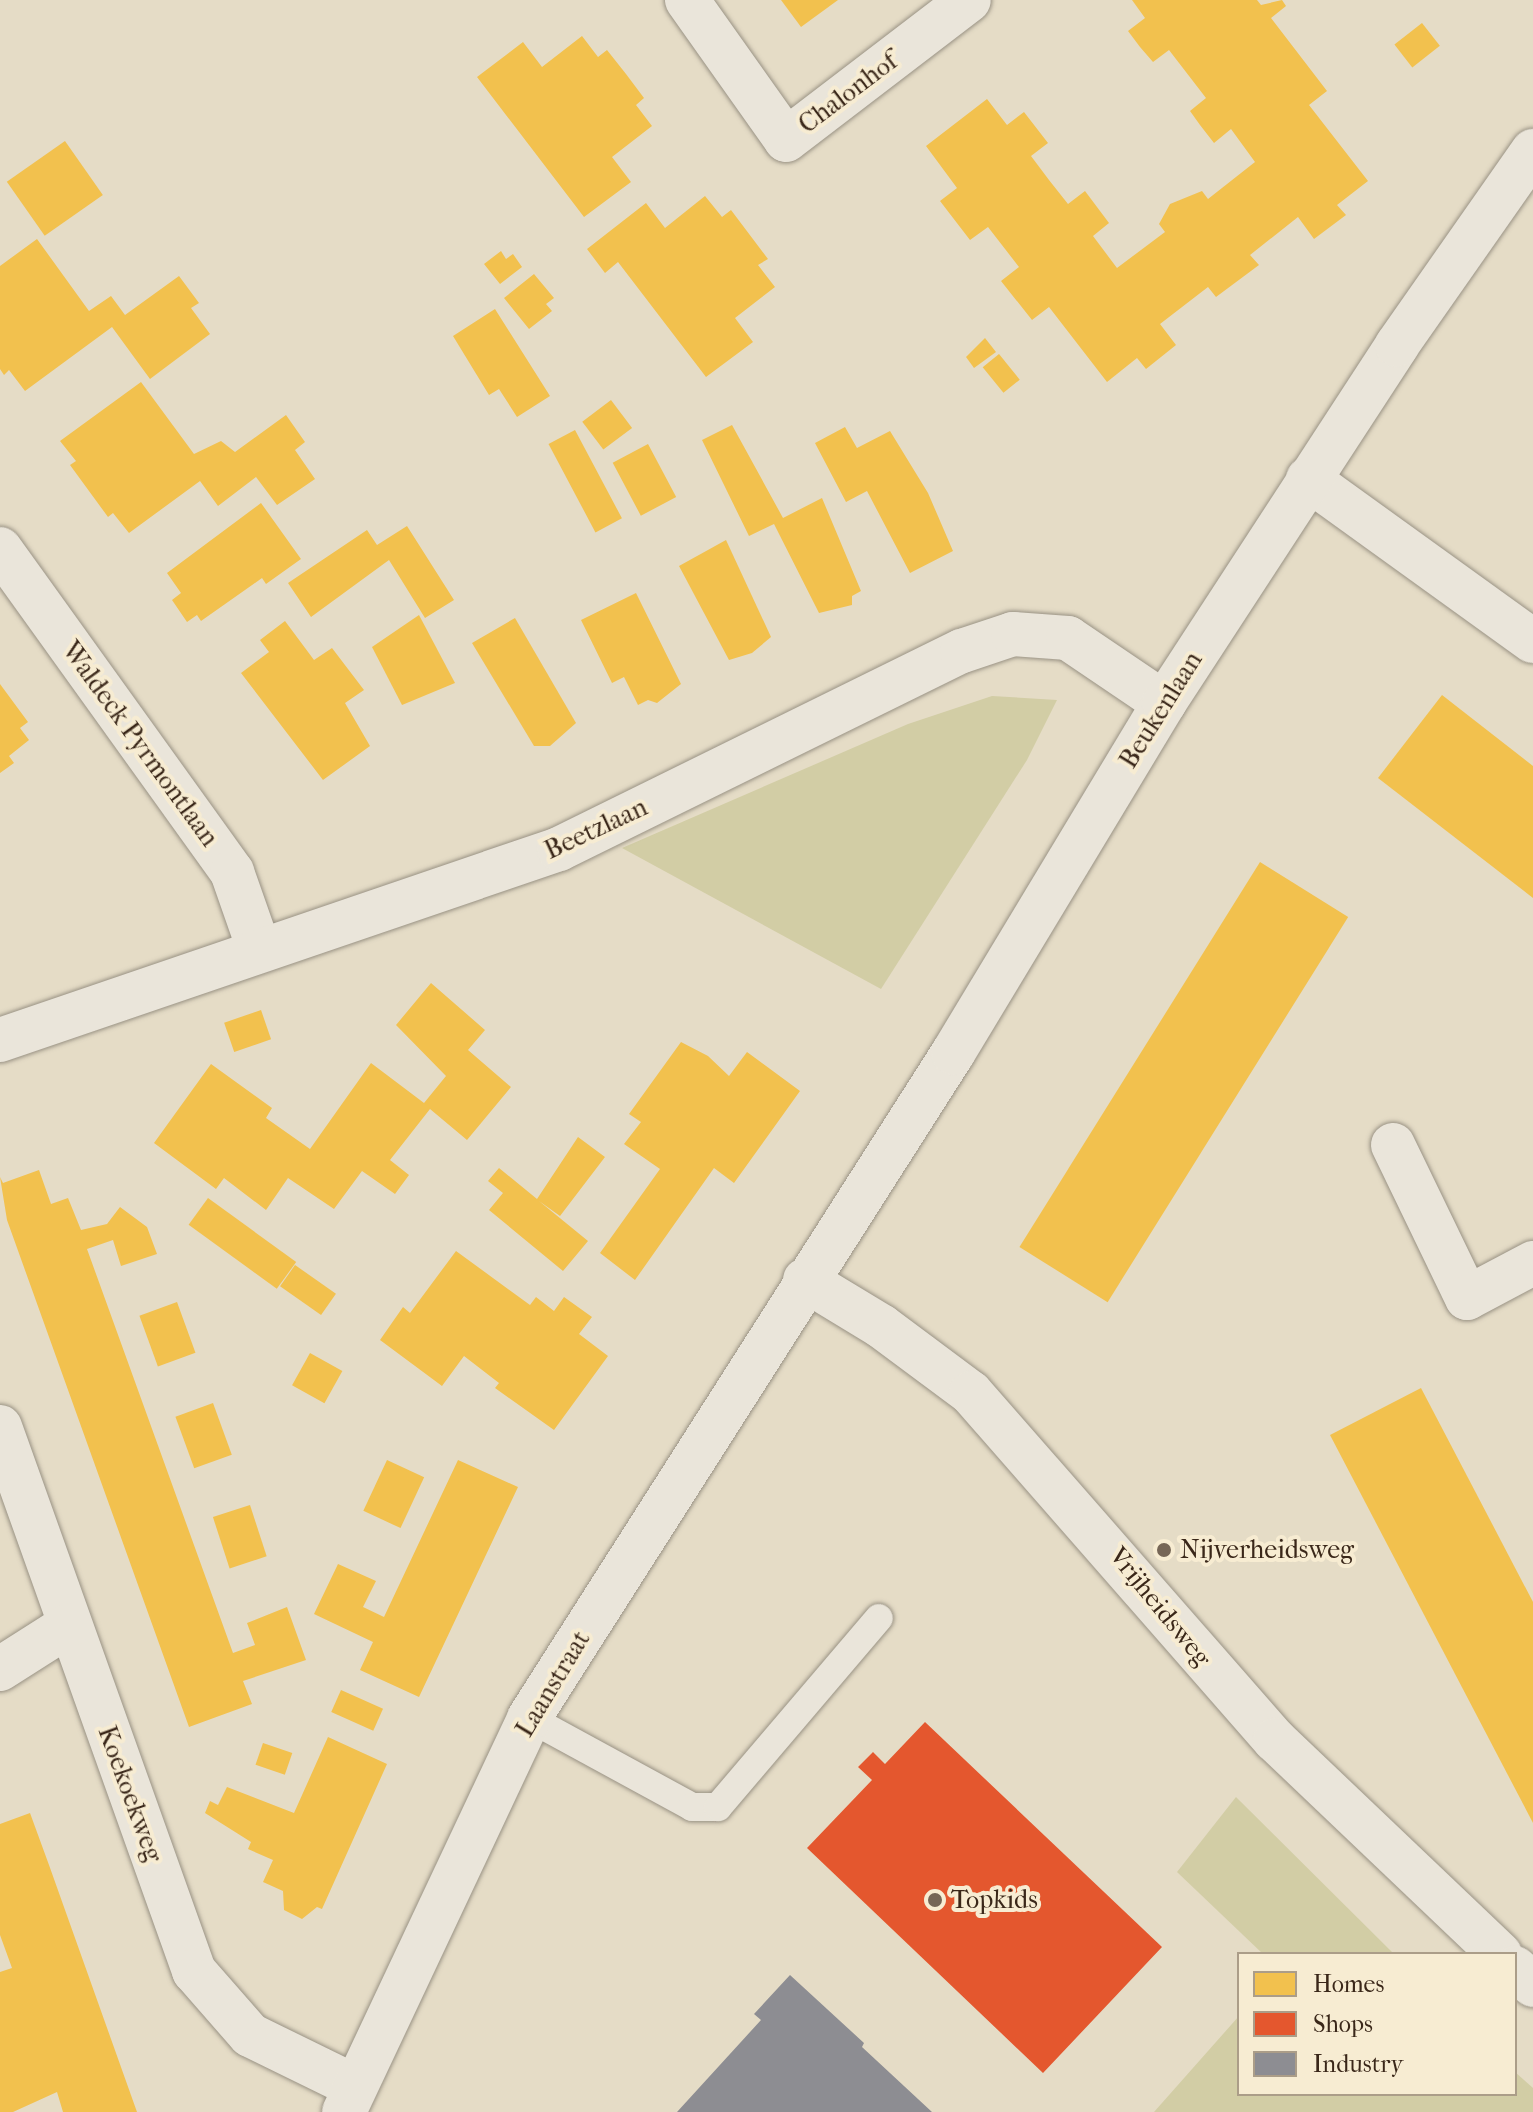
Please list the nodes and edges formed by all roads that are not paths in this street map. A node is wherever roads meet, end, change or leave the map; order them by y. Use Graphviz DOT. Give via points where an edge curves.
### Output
graph roads {
  1 [pos="687,0"];
  2 [pos="969,0"];
  3 [pos="1533,151"];
  4 [pos="1308,479"];
  5 [pos="0,549"];
  6 [pos="1533,641"];
  7 [pos="1164,703"];
  8 [pos="259,949"];
  9 [pos="0,1040"];
  10 [pos="1393,1145"];
  11 [pos="1533,1263"];
  12 [pos="805,1280"];
  13 [pos="0,1427"];
  14 [pos="879,1618"];
  15 [pos="69,1625"];
  16 [pos="0,1669"];
  17 [pos="529,1718"];
  18 [pos="1498,1952"];
  19 [pos="1517,1970"];
  20 [pos="1533,1985"];
  21 [pos="349,2099"];
  1 -- 2 [label="street, Chalonhof" via="786,140"];
  3 -- 4 [label="street, Beukenlaan"];
  4 -- 6 [label="street"];
  4 -- 7 [label="street, Beukenlaan"];
  5 -- 8 [label="street, Waldeck Pyrmontlaan" via="232,872"];
  7 -- 8 [label="street, Beetzlaan" via="1068,638 1013,634 962,651 559,849"];
  7 -- 12 [label="street, Beukenlaan" via="953,1053"];
  8 -- 9 [label="street, Beetzlaan"];
  10 -- 11 [label="street" via="1467,1298"];
  12 -- 17 [label="street, Laanstraat"];
  12 -- 18 [label="street, Vrijheidsweg" via="881,1326 971,1393 1275,1740"];
  13 -- 15 [label="street, Koekoekweg"];
  14 -- 17 [label="lane" via="718,1807 692,1807"];
  15 -- 16 [label="street"];
  15 -- 21 [label="street, Koekoekweg" via="194,1971 250,2035"];
  17 -- 21 [label="street, Laanstraat"];
  19 -- 20 [label="street"];
}
